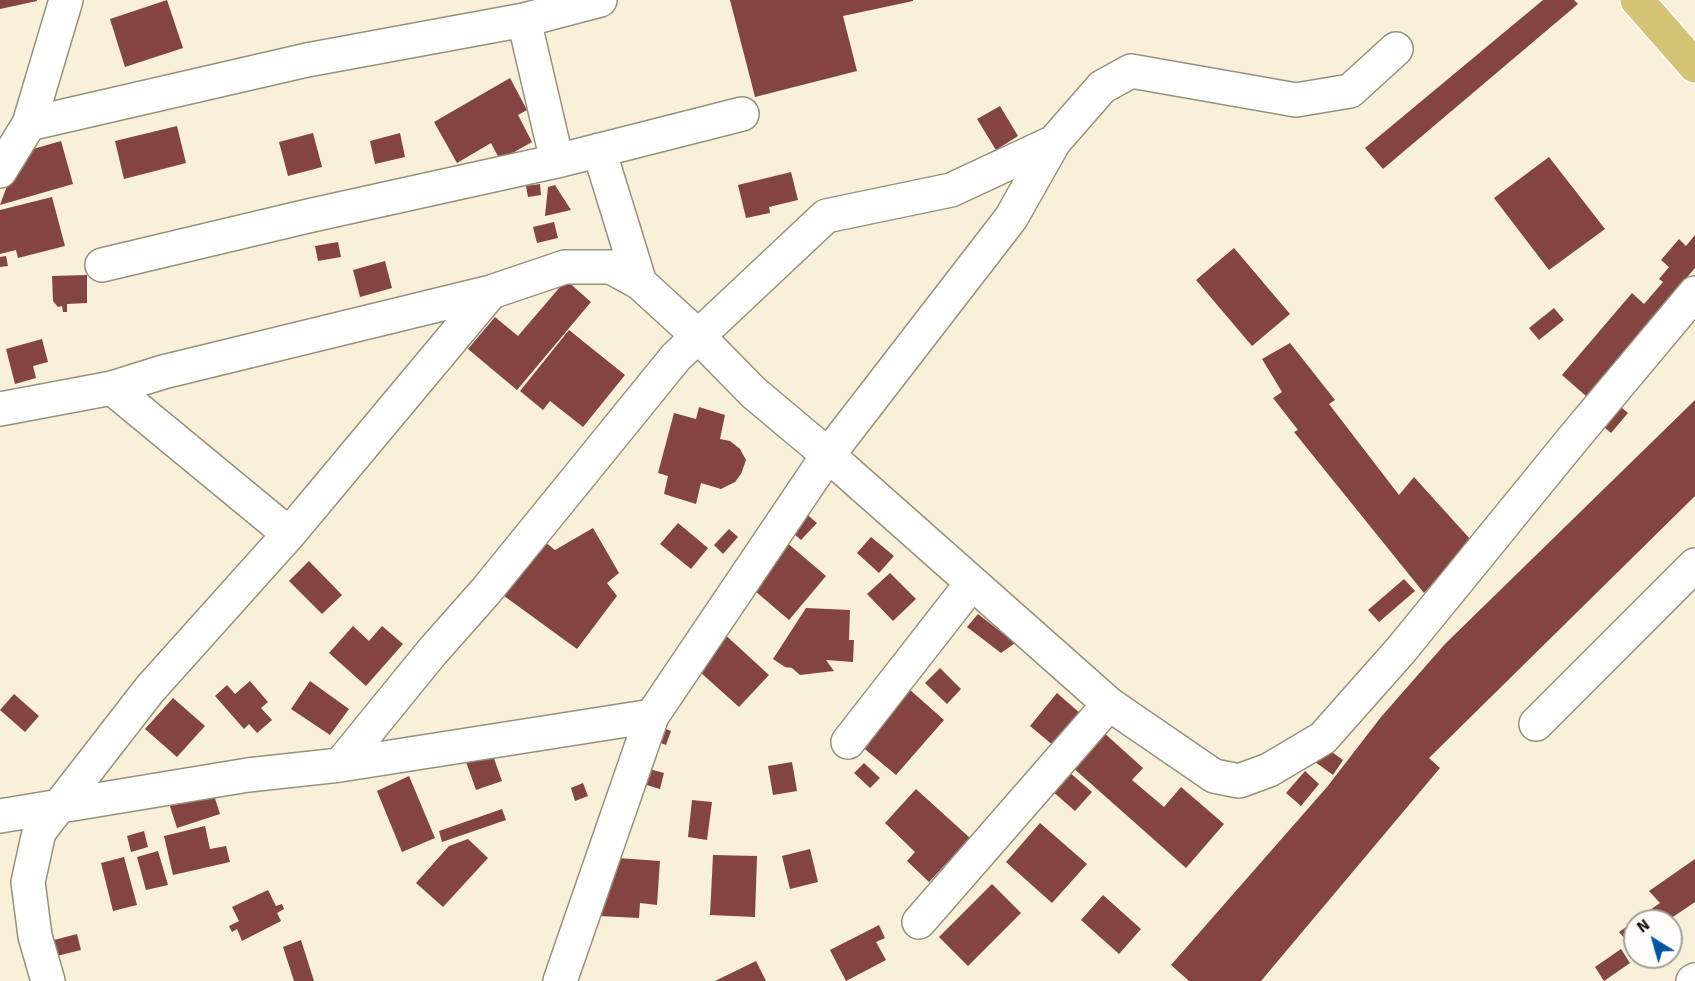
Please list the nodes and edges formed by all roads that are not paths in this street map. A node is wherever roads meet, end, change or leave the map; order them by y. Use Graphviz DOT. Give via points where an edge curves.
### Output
graph roads {
  1 [pos="66,0"];
  2 [pos="600,0"];
  3 [pos="1637,0"];
  4 [pos="524,20"];
  5 [pos="1396,49"];
  6 [pos="1695,66"];
  7 [pos="742,114"];
  8 [pos="29,124"];
  9 [pos="1054,142"];
  10 [pos="599,150"];
  11 [pos="557,161"];
  12 [pos="0,171"];
  13 [pos="102,265"];
  14 [pos="640,283"];
  15 [pos="491,292"];
  16 [pos="1695,293"];
  17 [pos="698,336"];
  18 [pos="112,388"];
  19 [pos="0,410"];
  20 [pos="828,455"];
  21 [pos="289,534"];
  22 [pos="1695,565"];
  23 [pos="972,583"];
  24 [pos="1109,704"];
  25 [pos="652,716"];
  26 [pos="1536,723"];
  27 [pos="848,742"];
  28 [pos="340,765"];
  29 [pos="59,806"];
  30 [pos="0,816"];
  31 [pos="919,922"];
  32 [pos="48,981"];
  33 [pos="560,981"];
  1 -- 8 [label="street"];
  2 -- 4 [label="street"];
  3 -- 6 [label="main road"];
  4 -- 8 [label="street" via="307,60"];
  4 -- 11 [label="street"];
  5 -- 9 [label="street" via="1350,91 1296,100 1131,71 1102,87"];
  7 -- 10 [label="street"];
  8 -- 12 [label="street"];
  9 -- 17 [label="street" via="951,190 826,216"];
  9 -- 20 [label="street" via="1011,218"];
  10 -- 11 [label="street"];
  10 -- 14 [label="street"];
  11 -- 13 [label="street"];
  14 -- 15 [label="street" via="611,267 565,267"];
  14 -- 17 [label="street"];
  15 -- 18 [label="street"];
  15 -- 21 [label="street"];
  16 -- 24 [label="street" via="1401,651 1323,738 1269,770 1239,781 1214,776"];
  17 -- 20 [label="street" via="754,393"];
  17 -- 28 [label="street" via="676,357"];
  18 -- 19 [label="street"];
  18 -- 21 [label="street"];
  20 -- 23 [label="street"];
  20 -- 25 [label="street"];
  21 -- 29 [label="street" via="150,689"];
  22 -- 26 [label="street"];
  23 -- 24 [label="street"];
  23 -- 27 [label="street"];
  24 -- 31 [label="street"];
  25 -- 28 [label="street"];
  25 -- 33 [label="street"];
  28 -- 29 [label="street" via="248,775"];
  29 -- 30 [label="street"];
  29 -- 32 [label="street" via="39,832 27,882 35,936"];
}
